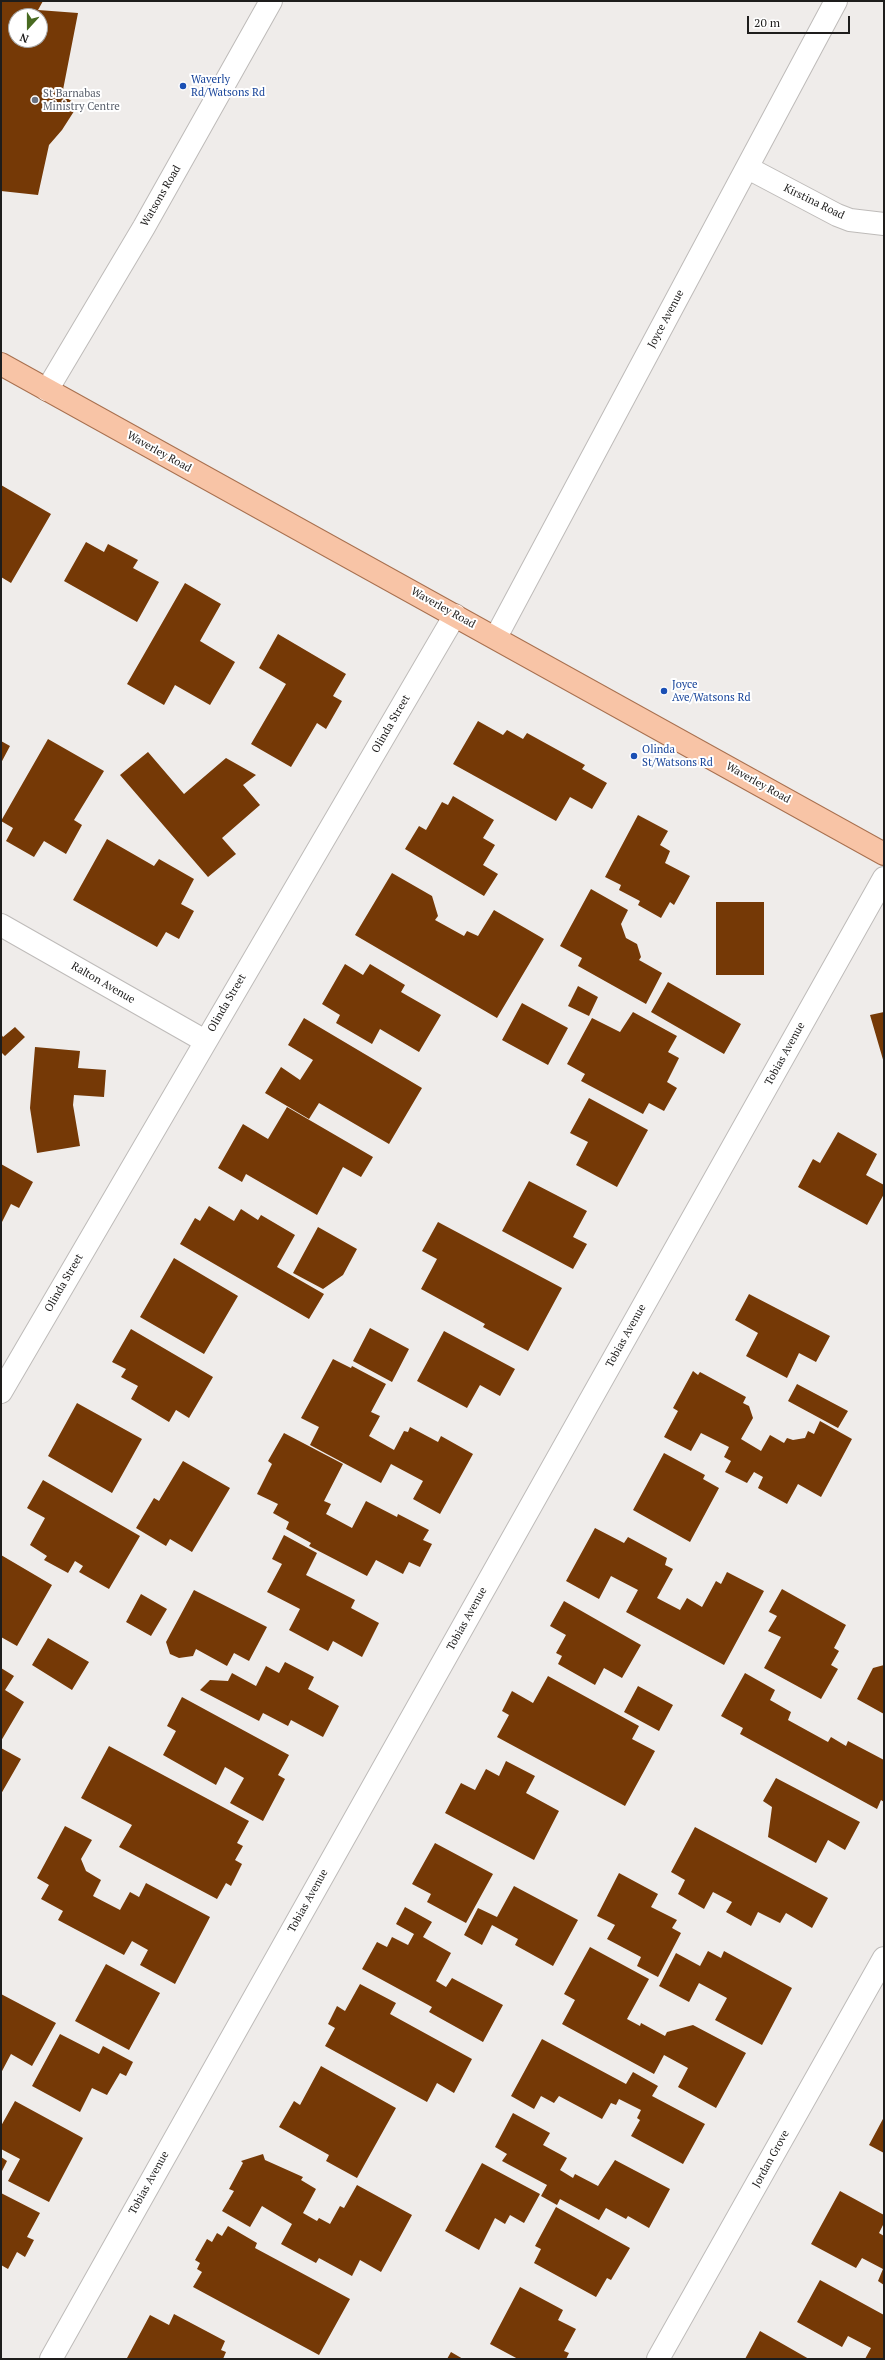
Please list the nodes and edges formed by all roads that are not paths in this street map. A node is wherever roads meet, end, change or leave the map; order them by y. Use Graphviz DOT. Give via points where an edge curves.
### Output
graph roads {
  1 [pos="271,1"];
  2 [pos="836,1"];
  3 [pos="748,168"];
  4 [pos="884,224"];
  5 [pos="1,364"];
  6 [pos="47,390"];
  7 [pos="455,615"];
  8 [pos="496,637"];
  9 [pos="884,854"];
  10 [pos="884,878"];
  11 [pos="1,925"];
  12 [pos="205,1041"];
  13 [pos="1,1392"];
  14 [pos="884,1958"];
  15 [pos="51,2359"];
  16 [pos="658,2359"];
  1 -- 6 [label="street, Watsons Road" via="144,227"];
  2 -- 3 [label="street, Joyce Avenue"];
  3 -- 4 [label="street, Kirstina Road" via="837,215 850,220"];
  3 -- 8 [label="street, Joyce Avenue"];
  5 -- 6 [label="main road, Waverley Road"];
  6 -- 7 [label="main road, Waverley Road"];
  7 -- 8 [label="main road, Waverley Road"];
  7 -- 12 [label="street, Olinda Street"];
  8 -- 9 [label="main road, Waverley Road"];
  10 -- 15 [label="street, Tobias Avenue"];
  11 -- 12 [label="street, Ralton Avenue"];
  12 -- 13 [label="street, Olinda Street"];
  14 -- 16 [label="street, Jordan Grove"];
}
